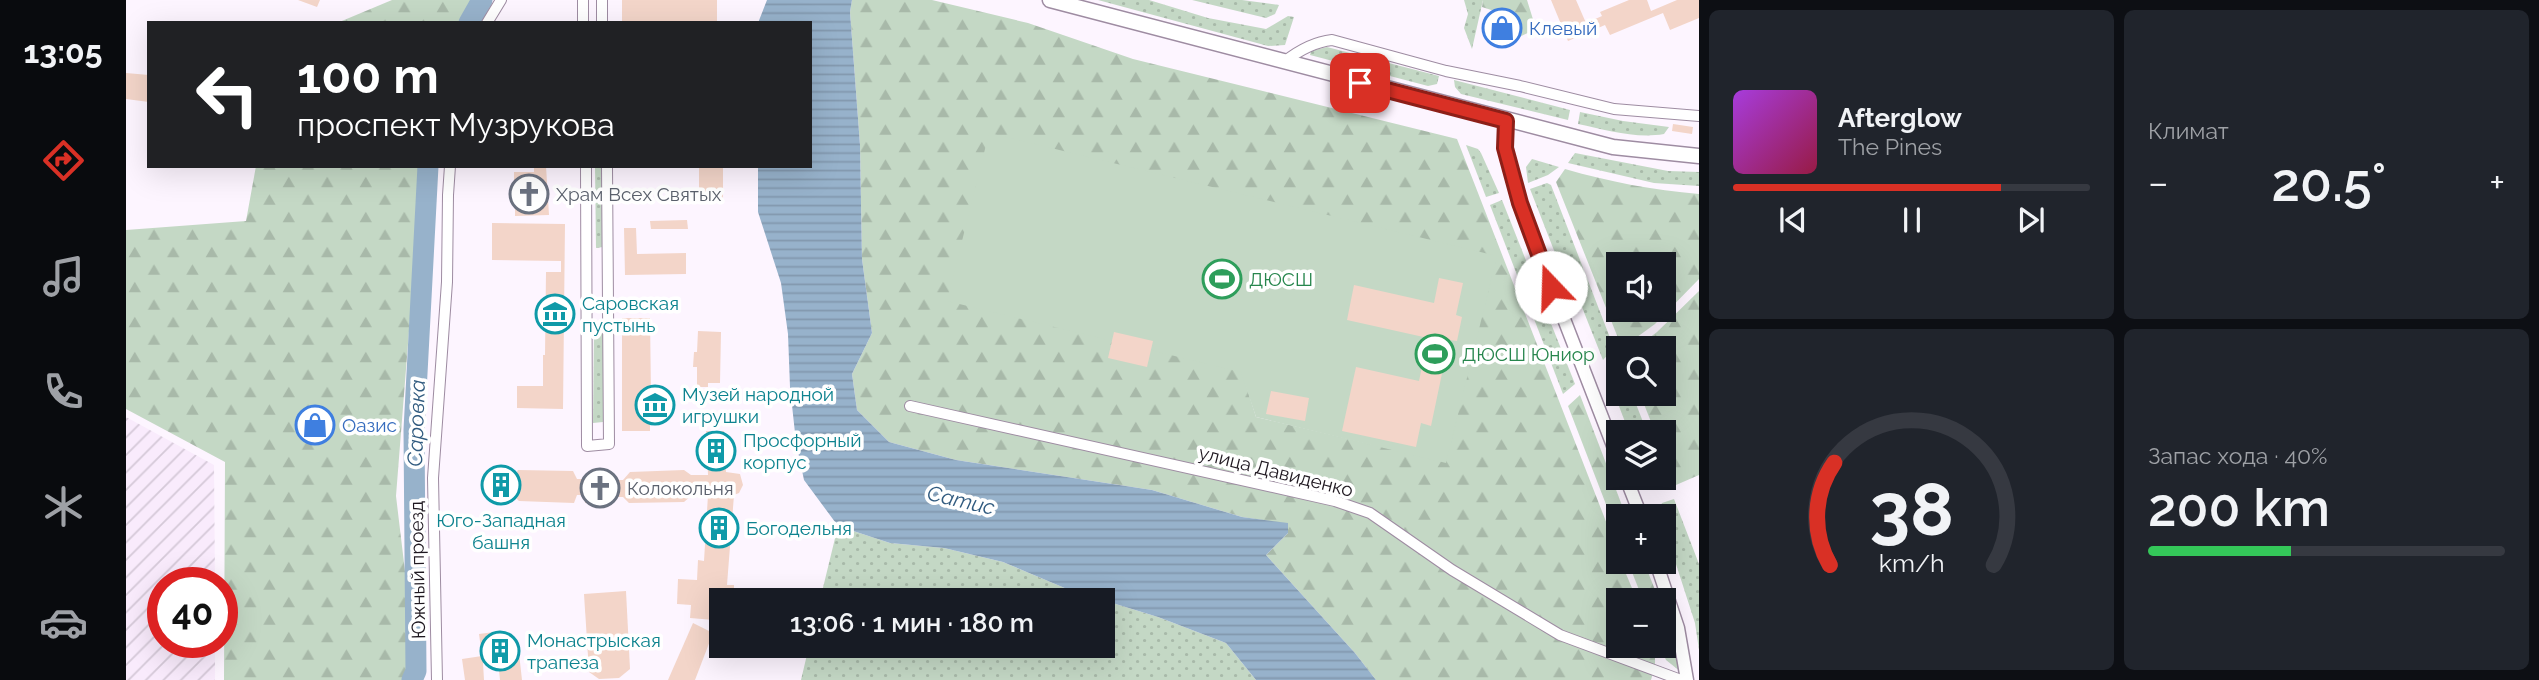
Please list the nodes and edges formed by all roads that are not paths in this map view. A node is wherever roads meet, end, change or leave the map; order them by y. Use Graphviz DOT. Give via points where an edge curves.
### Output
graph roads {
  1 [pos="501,0"];
  2 [pos="583,0"];
  3 [pos="602,0"];
  4 [pos="1050,0"];
  5 [pos="489,21"];
  6 [pos="583,21"];
  7 [pos="602,21"];
  8 [pos="1283,63"];
  9 [pos="1699,116"];
  10 [pos="1506,121"];
  11 [pos="1699,156"];
  12 [pos="450,168"];
  13 [pos="586,168"];
  14 [pos="607,168"];
  15 [pos="909,406"];
  16 [pos="1606,427"];
  17 [pos="1660,574"];
  18 [pos="437,680"];
  19 [pos="1681,680"];
  20 [pos="1687,680"];
  1 -- 5 [label="street"];
  2 -- 6 [label="street"];
  3 -- 7 [label="street"];
  4 -- 8 [label="main road"];
  8 -- 9 [label="street" via="1298,50 1332,40 1614,109"];
  8 -- 10 [label="main road"];
  10 -- 11 [label="main road" via="1613,147"];
  10 -- 16 [label="street" via="1505,148 1520,203"];
  12 -- 18 [label="street, Южный проезд" via="433,478"];
  13 -- 14 [label="street" via="587,446 609,444"];
  15 -- 19 [label="street, улица Давиденко" via="1335,501 1370,513 1452,570 1560,635"];
  17 -- 20 [label="street" via="1678,628"];
}
